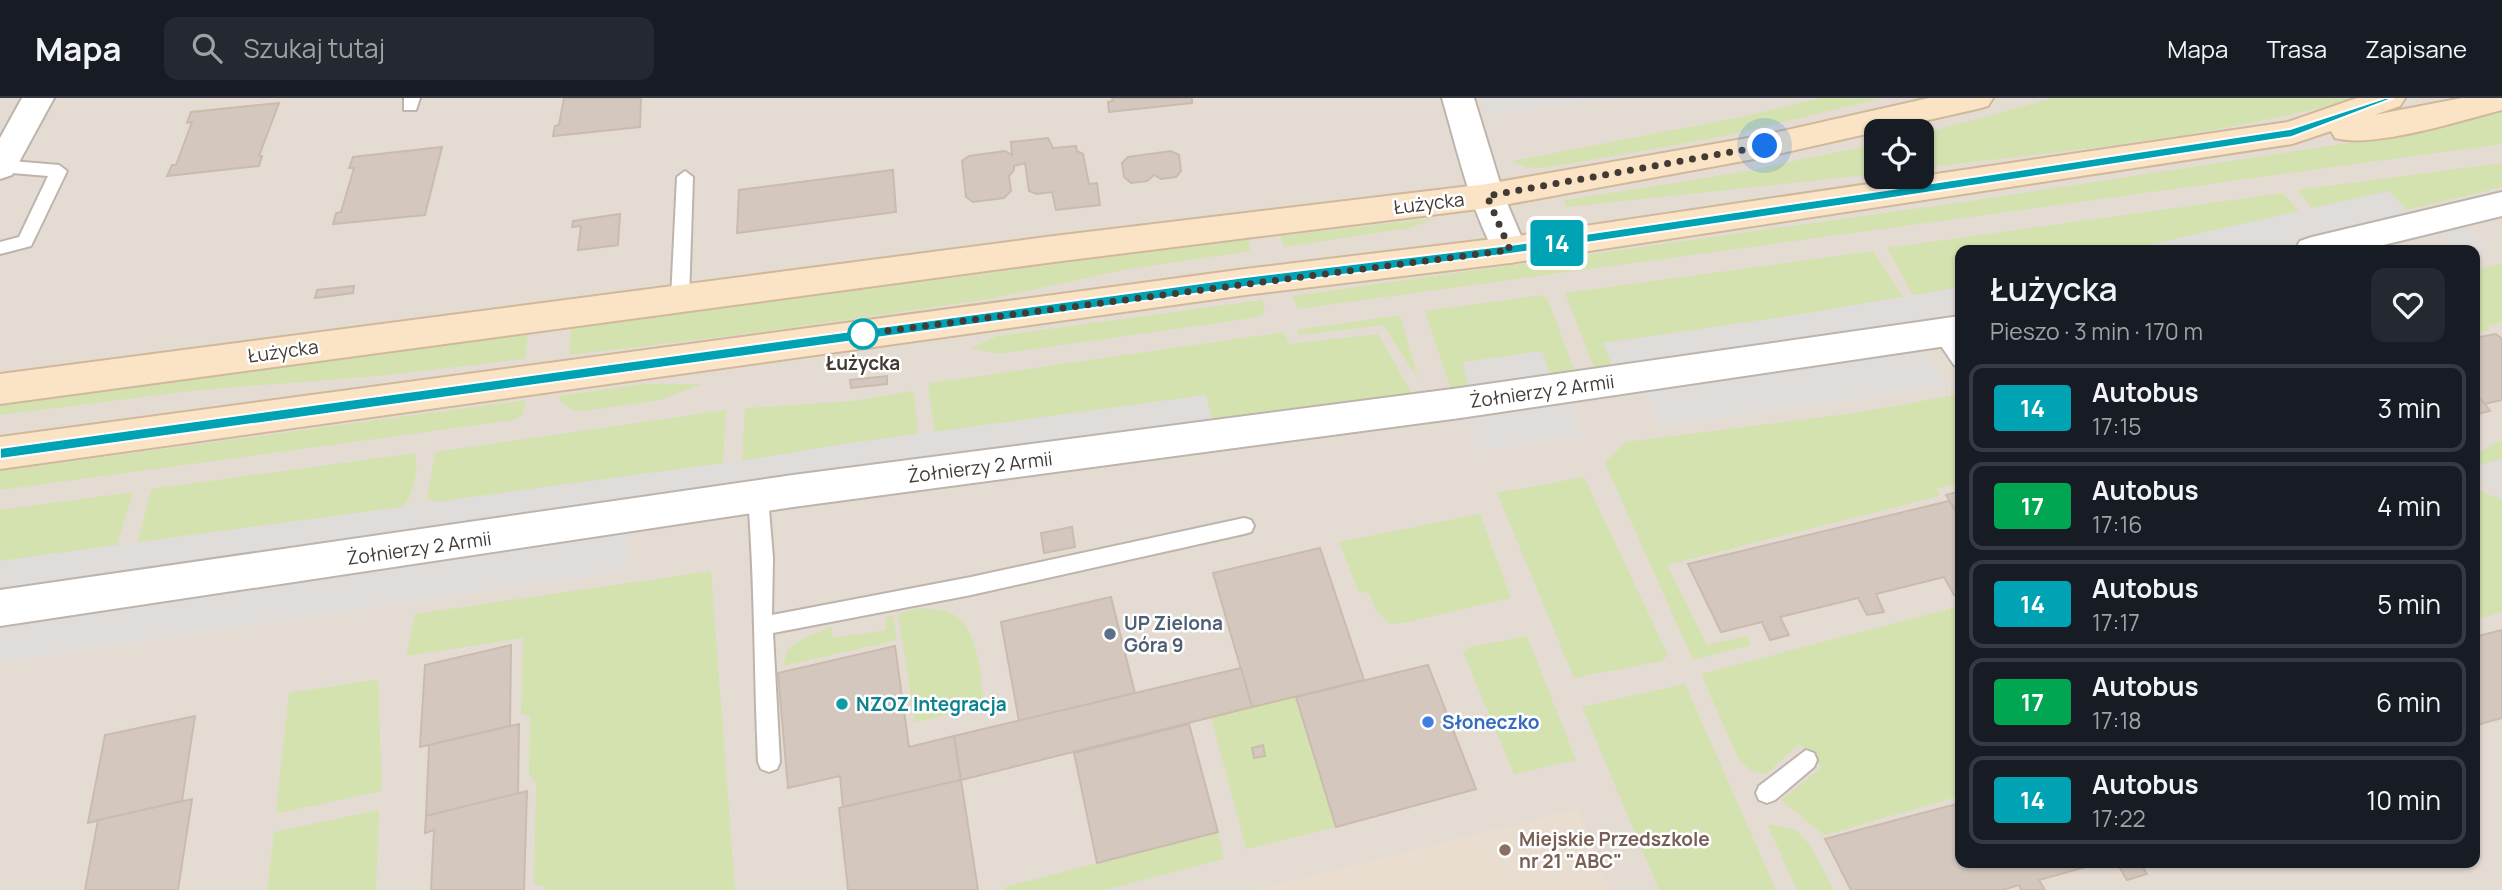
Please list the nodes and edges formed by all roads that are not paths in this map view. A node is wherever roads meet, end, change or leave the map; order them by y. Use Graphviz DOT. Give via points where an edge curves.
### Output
graph roads {
  1 [pos="38,98"];
  2 [pos="1458,98"];
  3 [pos="1977,98"];
  4 [pos="2389,98"];
  5 [pos="2502,99"];
  6 [pos="2292,133"];
  7 [pos="0,166"];
  8 [pos="685,177"];
  9 [pos="1487,196"];
  10 [pos="2502,204"];
  11 [pos="2352,245"];
  12 [pos="0,247"];
  13 [pos="1510,250"];
  14 [pos="680,299"];
  15 [pos="1954,341"];
  16 [pos="0,389"];
  17 [pos="0,453"];
  18 [pos="758,497"];
  19 [pos="1244,526"];
  20 [pos="0,608"];
  21 [pos="762,626"];
  22 [pos="1806,760"];
  23 [pos="769,762"];
  24 [pos="1767,793"];
  1 -- 7 [label="street"];
  2 -- 9 [label="street"];
  3 -- 9 [label="main road, Łużycka" via="1765,146"];
  4 -- 6 [label="main road"];
  5 -- 6 [label="main road" via="2401,123"];
  6 -- 13 [label="main road"];
  7 -- 12 [label="lane" via="59,171 25,242"];
  8 -- 14 [label="lane"];
  9 -- 13 [label="street"];
  9 -- 14 [label="main road, Łużycka"];
  10 -- 11 [label="street"];
  13 -- 17 [label="main road" via="1245,282"];
  14 -- 16 [label="main road, Łużycka"];
  15 -- 18 [label="street, Żołnierzy 2 Armii"];
  18 -- 20 [label="street, Żołnierzy 2 Armii"];
  18 -- 21 [label="lane"];
  19 -- 21 [label="lane"];
  21 -- 23 [label="lane"];
  22 -- 24 [label="lane"];
}
